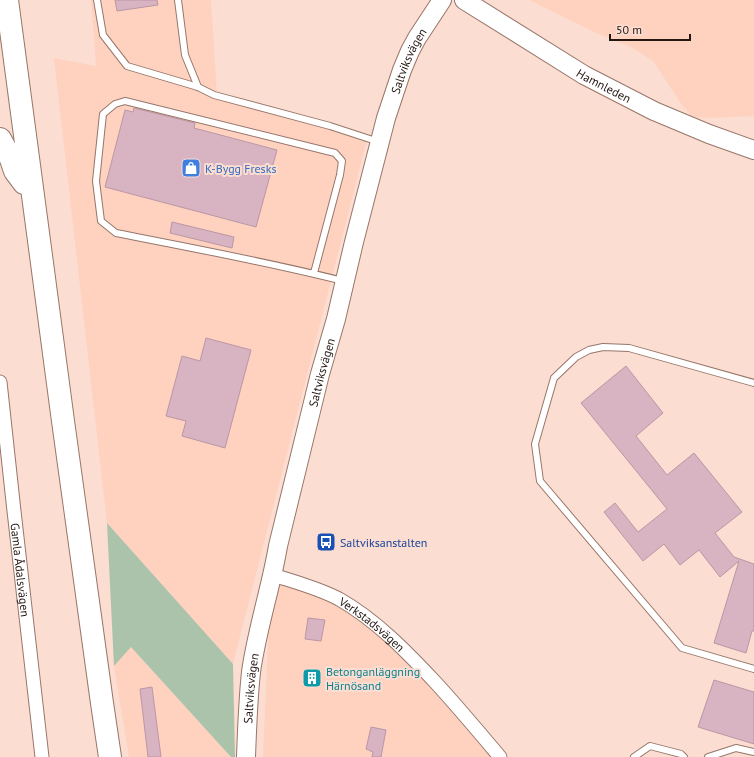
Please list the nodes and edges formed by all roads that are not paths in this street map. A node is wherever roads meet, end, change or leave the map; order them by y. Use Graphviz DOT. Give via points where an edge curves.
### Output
graph roads {
  1 [pos="7,0"];
  2 [pos="97,0"];
  3 [pos="178,0"];
  4 [pos="442,0"];
  5 [pos="464,0"];
  6 [pos="0,10"];
  7 [pos="198,87"];
  8 [pos="0,139"];
  9 [pos="380,142"];
  10 [pos="754,150"];
  11 [pos="24,183"];
  12 [pos="314,274"];
  13 [pos="345,281"];
  14 [pos="0,382"];
  15 [pos="754,383"];
  16 [pos="273,575"];
  17 [pos="754,669"];
  18 [pos="754,752"];
  19 [pos="42,757"];
  20 [pos="101,757"];
  21 [pos="110,757"];
  22 [pos="246,757"];
  23 [pos="500,757"];
  24 [pos="634,757"];
  25 [pos="684,757"];
  26 [pos="708,757"];
  1 -- 21 [label="highway"];
  2 -- 7 [label="lane" via="103,35 127,66"];
  3 -- 7 [label="lane" via="185,55"];
  4 -- 9 [label="street, Saltviksvägen" via="410,51"];
  5 -- 10 [label="street, Hamnleden" via="584,75 654,111"];
  6 -- 11 [label="highway"];
  7 -- 9 [label="lane" via="214,95"];
  8 -- 11 [label="highway" via="15,171"];
  9 -- 13 [label="street, Saltviksvägen"];
  11 -- 20 [label="highway"];
  12 -- 12 [label="lane" via="116,233 101,220 96,181 103,114 115,104 125,101 335,153 342,161 340,175"];
  12 -- 13 [label="lane"];
  13 -- 16 [label="street, Saltviksvägen" via="320,374"];
  14 -- 19 [label="street, Gamla Ådalsvägen"];
  15 -- 17 [label="lane" via="629,348 603,347 588,350 576,356 554,378 535,444 540,481 682,648"];
  16 -- 22 [label="street, Saltviksvägen" via="252,671"];
  16 -- 23 [label="street, Verkstadsvägen" via="313,588 339,600 382,630 424,670"];
  18 -- 26 [label="lane" via="736,748"];
  24 -- 25 [label="lane" via="650,746"];
}
